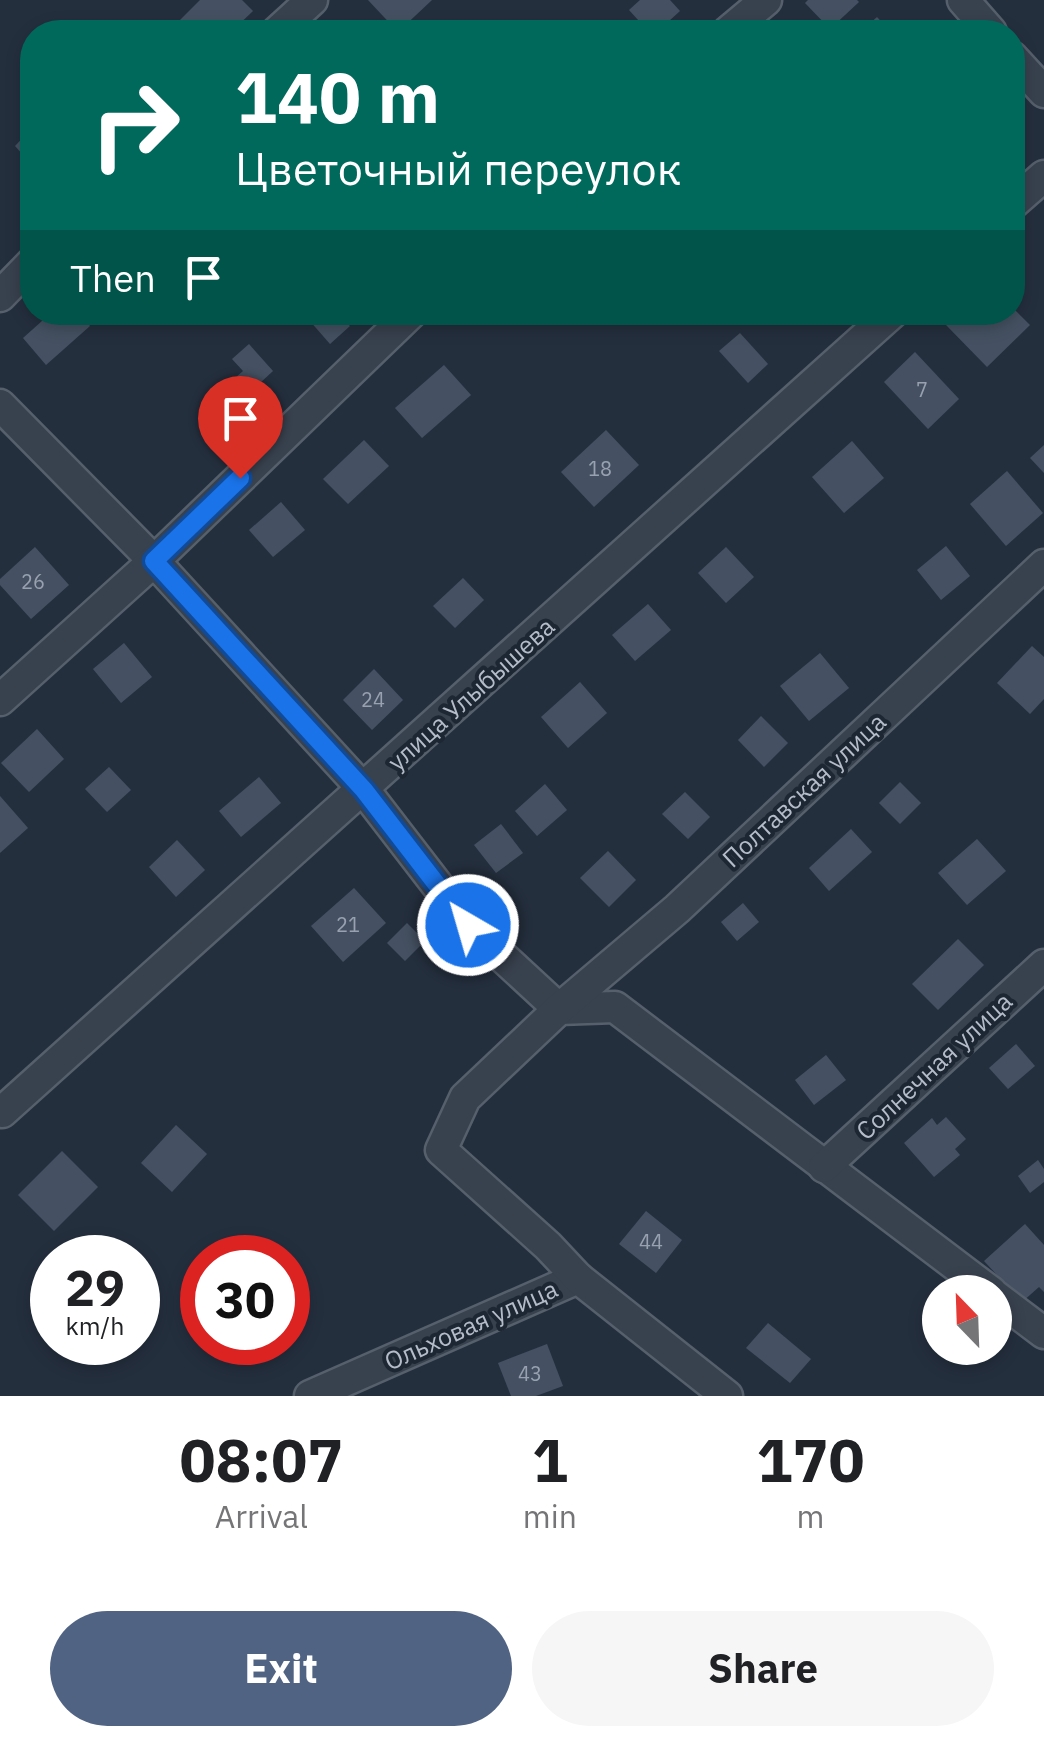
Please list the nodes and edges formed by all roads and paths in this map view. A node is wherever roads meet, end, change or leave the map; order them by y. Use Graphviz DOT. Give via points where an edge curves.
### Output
graph roads {
  1 [pos="766,0"];
  2 [pos="963,0"];
  3 [pos="742,20"];
  4 [pos="980,20"];
  5 [pos="1025,71"];
  6 [pos="1044,92"];
  7 [pos="1044,176"];
  8 [pos="1025,193"];
  9 [pos="20,275"];
  10 [pos="0,296"];
  11 [pos="399,325"];
  12 [pos="879,325"];
  13 [pos="0,406"];
  14 [pos="154,561"];
  15 [pos="1044,566"];
  16 [pos="0,700"];
  17 [pos="364,790"];
  18 [pos="1044,965"];
  19 [pos="559,1010"];
  20 [pos="2,1112"];
  21 [pos="824,1167"];
  22 [pos="968,1275"];
  23 [pos="578,1278"];
  24 [pos="1012,1309"];
  25 [pos="1044,1333"];
  26 [pos="310,1396"];
  27 [pos="727,1396"];
  1 -- 3 [label="street"];
  2 -- 4 [label="street"];
  5 -- 6 [label="street"];
  7 -- 8 [label="street"];
  9 -- 10 [label="street"];
  11 -- 14 [label="street"];
  12 -- 17 [label="street, улица Улыбышева"];
  13 -- 14 [label="street"];
  14 -- 16 [label="street"];
  14 -- 17 [label="street"];
  15 -- 19 [label="street, Полтавская улица" via="678,909"];
  17 -- 19 [label="street" via="468,925"];
  17 -- 20 [label="street, улица Улыбышева"];
  18 -- 21 [label="street, Солнечная улица"];
  19 -- 21 [label="street" via="615,1007"];
  19 -- 23 [label="street, Полтавская улица" via="465,1098 440,1150"];
  21 -- 22 [label="street"];
  23 -- 26 [label="street, Ольховая улица"];
  23 -- 27 [label="street"];
  24 -- 25 [label="street"];
}
